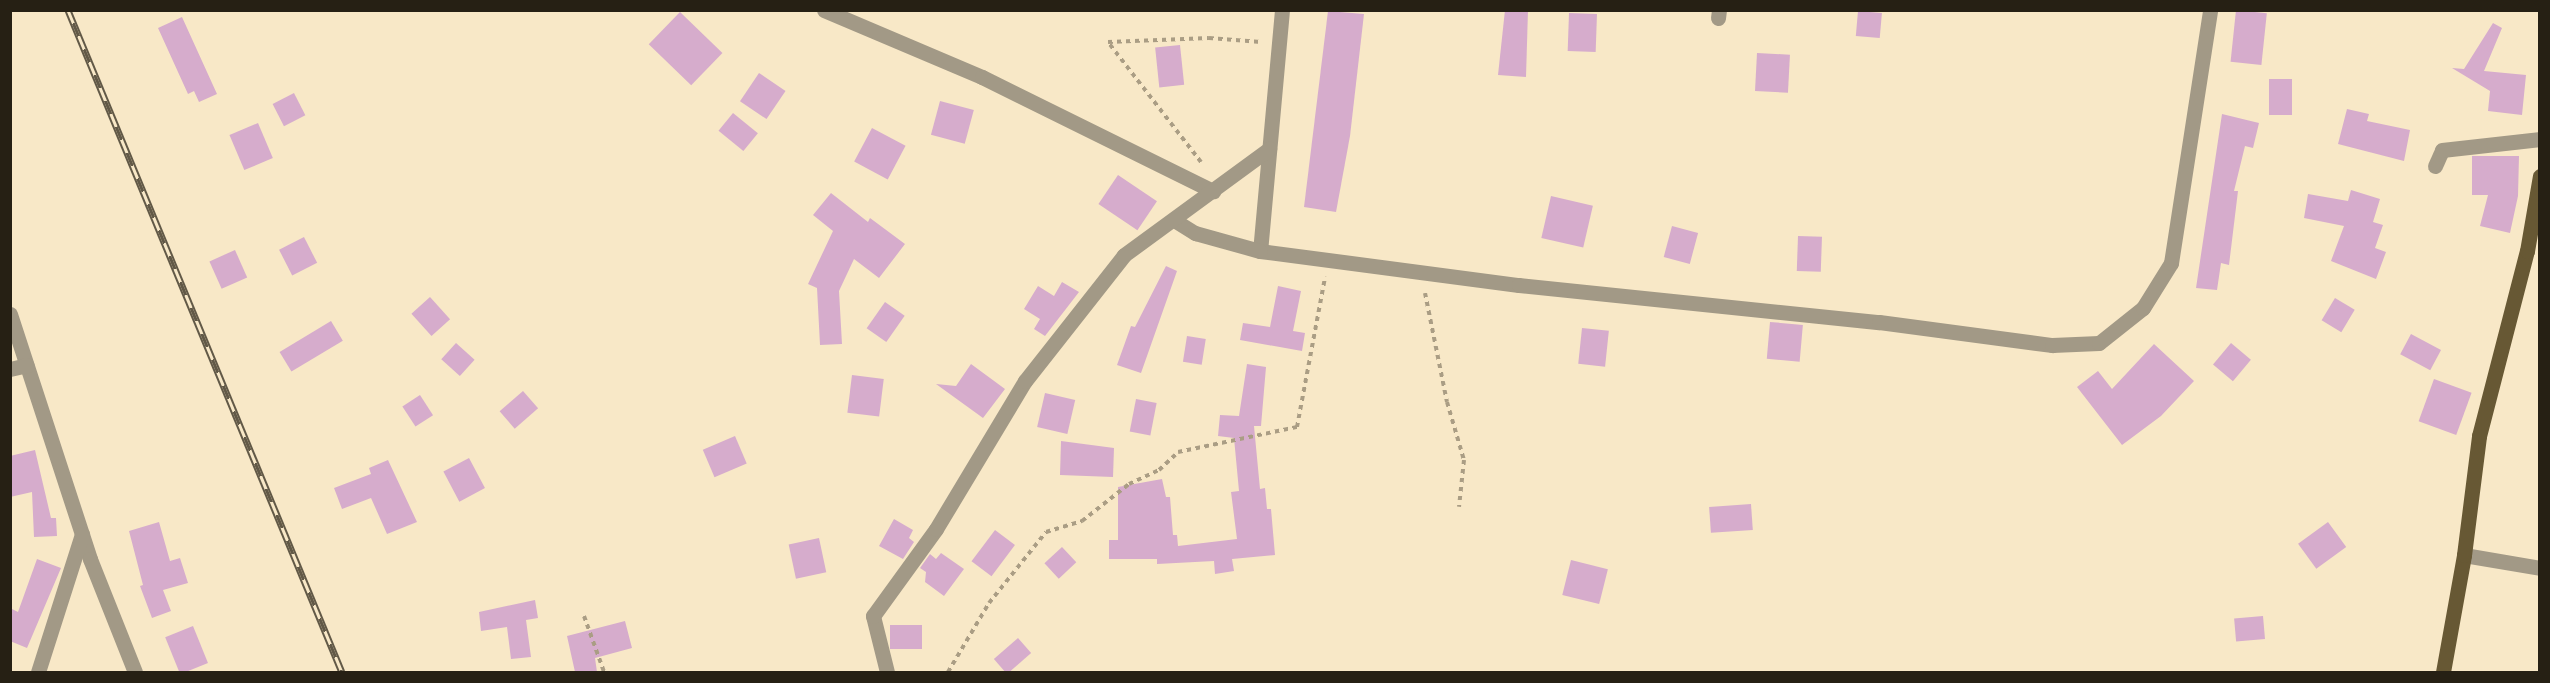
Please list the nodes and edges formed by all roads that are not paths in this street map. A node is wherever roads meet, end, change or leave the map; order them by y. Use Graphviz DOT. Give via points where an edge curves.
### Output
graph roads {
  1 [pos="824,10"];
  2 [pos="1282,10"];
  3 [pos="2210,10"];
  4 [pos="2540,139"];
  5 [pos="1269,149"];
  6 [pos="2435,166"];
  7 [pos="2540,176"];
  8 [pos="1216,189"];
  9 [pos="1174,220"];
  10 [pos="1260,251"];
  11 [pos="10,314"];
  12 [pos="27,365"];
  13 [pos="10,369"];
  14 [pos="82,534"];
  15 [pos="2464,555"];
  16 [pos="2540,568"];
  17 [pos="38,672"];
  18 [pos="135,672"];
  19 [pos="886,672"];
  20 [pos="2443,672"];
  1 -- 8 [label="street" via="982,77"];
  2 -- 5 [label="street"];
  3 -- 10 [label="street" via="2171,263 2143,308 2099,343 2052,345"];
  4 -- 6 [label="street" via="2442,150"];
  5 -- 8 [label="street"];
  5 -- 10 [label="street"];
  7 -- 15 [label="main road" via="2527,251 2479,436"];
  8 -- 9 [label="street"];
  9 -- 10 [label="street" via="1195,233"];
  9 -- 19 [label="street" via="1124,255 1025,381 936,529 873,616"];
  11 -- 12 [label="street"];
  12 -- 13 [label="street"];
  12 -- 14 [label="street"];
  14 -- 17 [label="street"];
  14 -- 18 [label="street"];
  15 -- 16 [label="street"];
  15 -- 20 [label="main road"];
}
